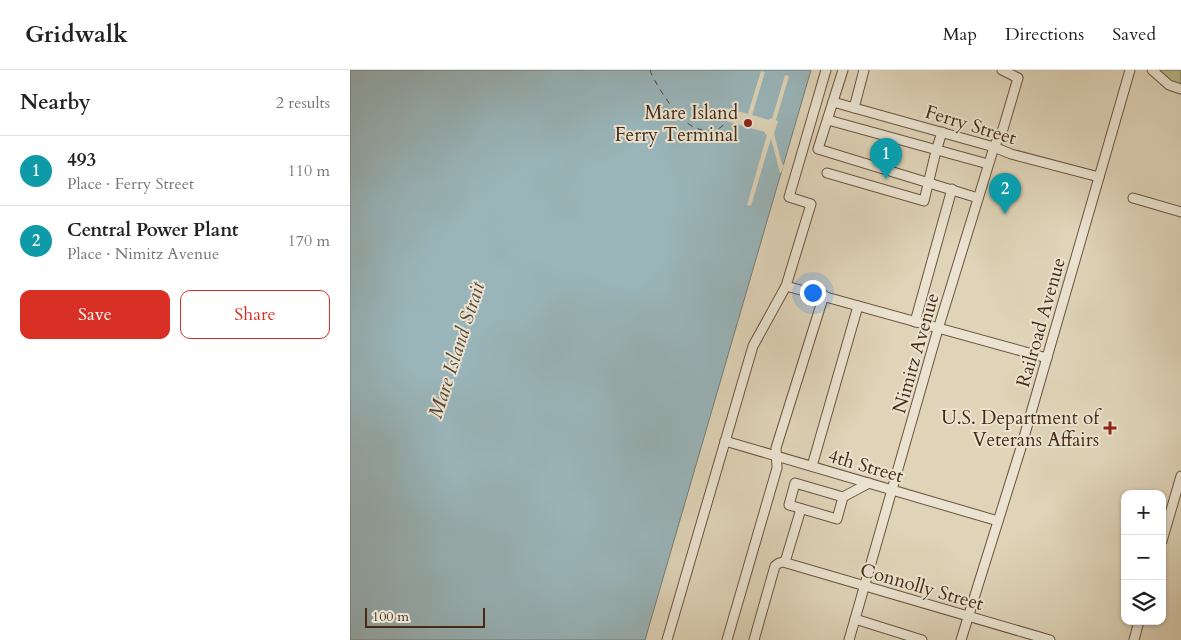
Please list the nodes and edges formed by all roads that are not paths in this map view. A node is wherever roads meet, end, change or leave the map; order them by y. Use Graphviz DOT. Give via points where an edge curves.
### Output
graph roads {
  1 [pos="826,70"];
  2 [pos="843,70"];
  3 [pos="864,70"];
  4 [pos="1002,70"];
  5 [pos="1130,70"];
  6 [pos="1152,70"];
  7 [pos="1181,89"];
  8 [pos="833,102"];
  9 [pos="854,108"];
  10 [pos="828,120"];
  11 [pos="942,132"];
  12 [pos="994,147"];
  13 [pos="936,151"];
  14 [pos="988,164"];
  15 [pos="827,173"];
  16 [pos="1099,177"];
  17 [pos="930,182"];
  18 [pos="952,190"];
  19 [pos="978,198"];
  20 [pos="1134,198"];
  21 [pos="1181,212"];
  22 [pos="786,286"];
  23 [pos="824,295"];
  24 [pos="858,306"];
  25 [pos="915,322"];
  26 [pos="938,329"];
  27 [pos="1047,358"];
  28 [pos="725,441"];
  29 [pos="776,456"];
  30 [pos="812,466"];
  31 [pos="1181,476"];
  32 [pos="869,483"];
  33 [pos="893,490"];
  34 [pos="843,497"];
  35 [pos="801,509"];
  36 [pos="998,521"];
  37 [pos="1164,535"];
  38 [pos="785,562"];
  39 [pos="864,586"];
  40 [pos="968,616"];
  41 [pos="855,619"];
  42 [pos="1138,625"];
  43 [pos="667,640"];
  44 [pos="727,640"];
  45 [pos="754,640"];
  46 [pos="849,640"];
  47 [pos="922,640"];
  48 [pos="961,640"];
  49 [pos="1050,640"];
  50 [pos="1134,640"];
  1 -- 22 [label="street" via="789,197 811,204"];
  2 -- 8 [label="street"];
  3 -- 9 [label="street"];
  4 -- 12 [label="street, Nimitz Avenue" via="1018,78 1003,129"];
  5 -- 16 [label="street, Railroad Avenue"];
  6 -- 7 [label="street" via="1169,85"];
  8 -- 9 [label="street, Ferry Street"];
  8 -- 10 [label="street"];
  9 -- 11 [label="street, Ferry Street"];
  10 -- 13 [label="street"];
  10 -- 17 [label="street" via="818,150"];
  11 -- 12 [label="street, Ferry Street"];
  11 -- 13 [label="street"];
  12 -- 14 [label="street, Nimitz Avenue"];
  12 -- 16 [label="street, Ferry Street"];
  13 -- 14 [label="street"];
  13 -- 17 [label="street"];
  14 -- 19 [label="street, Nimitz Avenue"];
  15 -- 17 [label="street" via="924,201"];
  16 -- 27 [label="street, Railroad Avenue"];
  17 -- 18 [label="street"];
  18 -- 19 [label="street"];
  18 -- 25 [label="street"];
  19 -- 26 [label="street, Nimitz Avenue"];
  20 -- 21 [label="street"];
  22 -- 23 [label="street"];
  22 -- 28 [label="street" via="753,346"];
  23 -- 24 [label="street"];
  23 -- 29 [label="street"];
  24 -- 25 [label="street"];
  24 -- 30 [label="street"];
  25 -- 26 [label="street"];
  26 -- 27 [label="street"];
  26 -- 33 [label="street, Nimitz Avenue"];
  27 -- 36 [label="street, Railroad Avenue"];
  28 -- 29 [label="street, 4th Street"];
  28 -- 43 [label="street"];
  29 -- 30 [label="street, 4th Street"];
  29 -- 44 [label="street" via="777,468"];
  30 -- 32 [label="street, 4th Street"];
  31 -- 37 [label="street"];
  32 -- 33 [label="street, 4th Street"];
  32 -- 34 [label="street"];
  33 -- 36 [label="street, 4th Street"];
  33 -- 39 [label="street, Nimitz Avenue"];
  34 -- 35 [label="street" via="836,519"];
  34 -- 35 [label="street" via="795,483 789,505"];
  35 -- 38 [label="street"];
  36 -- 40 [label="street, Railroad Avenue"];
  38 -- 39 [label="street, Connolly Street"];
  38 -- 45 [label="street" via="775,566"];
  39 -- 40 [label="street, Connolly Street"];
  39 -- 41 [label="street, Nimitz Avenue"];
  40 -- 48 [label="street, Railroad Avenue"];
  40 -- 49 [label="street, Connolly Street"];
  41 -- 46 [label="street, Nimitz Avenue"];
  41 -- 47 [label="street"];
  42 -- 50 [label="street"];
}
